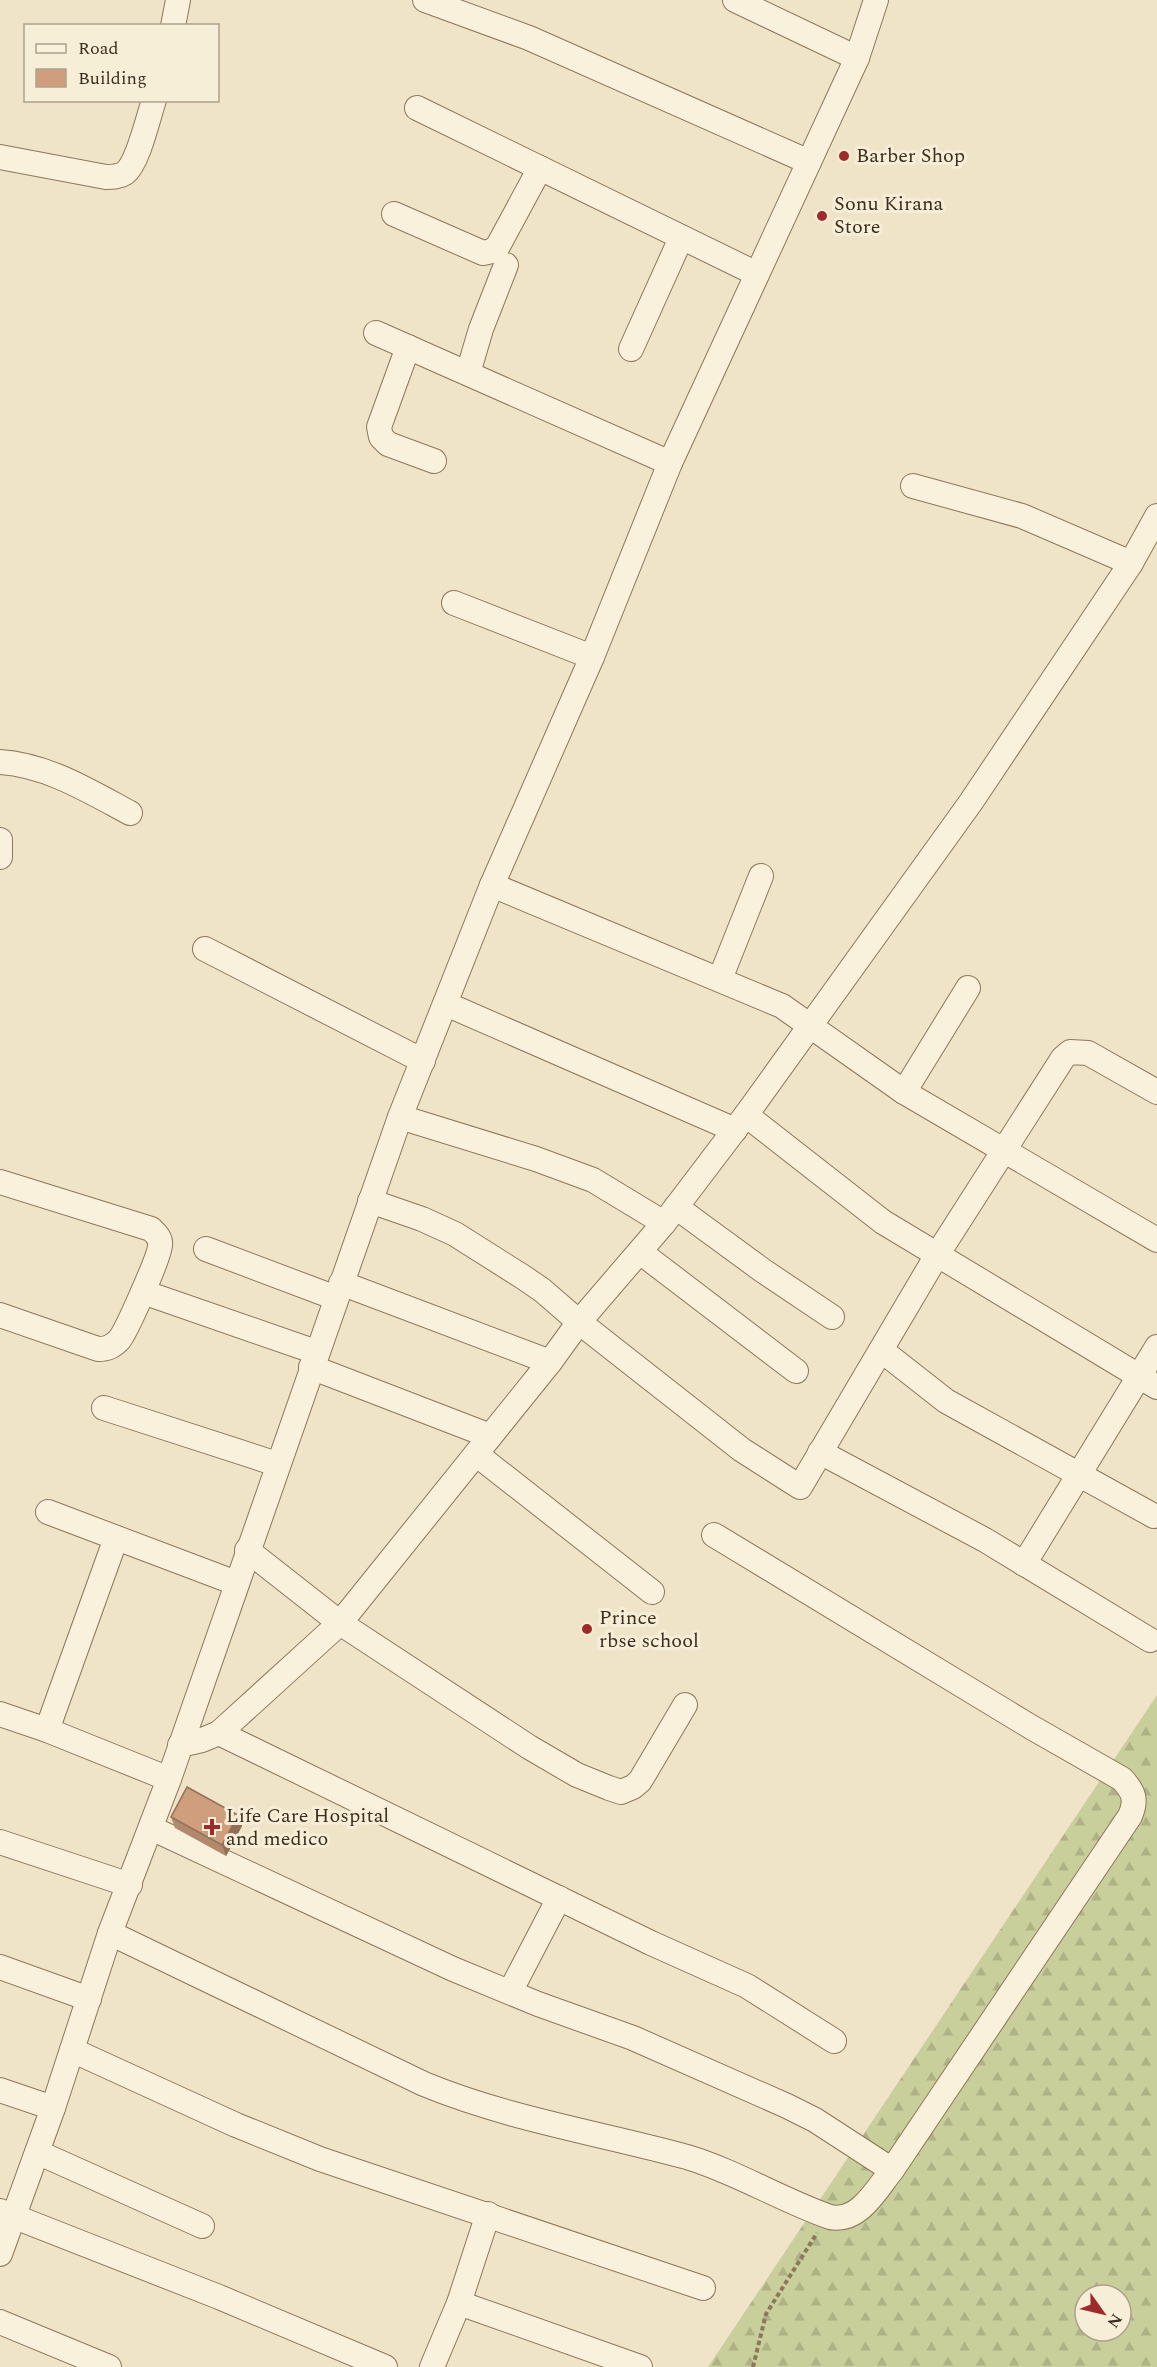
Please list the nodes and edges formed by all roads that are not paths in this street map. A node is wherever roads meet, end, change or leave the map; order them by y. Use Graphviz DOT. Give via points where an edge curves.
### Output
graph roads {
  1 [pos="178,0"];
  2 [pos="425,0"];
  3 [pos="735,0"];
  4 [pos="876,0"];
  5 [pos="173,24"];
  6 [pos="856,58"];
  7 [pos="153,102"];
  8 [pos="417,108"];
  9 [pos="0,158"];
  10 [pos="809,162"];
  11 [pos="540,168"];
  12 [pos="394,214"];
  13 [pos="681,238"];
  14 [pos="506,265"];
  15 [pos="757,274"];
  16 [pos="376,333"];
  17 [pos="408,347"];
  18 [pos="631,349"];
  19 [pos="468,373"];
  20 [pos="434,461"];
  21 [pos="670,463"];
  22 [pos="913,486"];
  23 [pos="1157,516"];
  24 [pos="1131,563"];
  25 [pos="454,603"];
  26 [pos="592,657"];
  27 [pos="0,762"];
  28 [pos="130,813"];
  29 [pos="0,840"];
  30 [pos="0,857"];
  31 [pos="761,876"];
  32 [pos="492,885"];
  33 [pos="205,949"];
  34 [pos="720,979"];
  35 [pos="968,988"];
  36 [pos="446,1004"];
  37 [pos="809,1024"];
  38 [pos="423,1061"];
  39 [pos="904,1092"];
  40 [pos="1157,1092"];
  41 [pos="400,1117"];
  42 [pos="740,1123"];
  43 [pos="1002,1151"];
  44 [pos="0,1182"];
  45 [pos="370,1201"];
  46 [pos="670,1215"];
  47 [pos="1157,1240"];
  48 [pos="206,1249"];
  49 [pos="639,1252"];
  50 [pos="938,1255"];
  51 [pos="338,1291"];
  52 [pos="143,1292"];
  53 [pos="0,1315"];
  54 [pos="832,1317"];
  55 [pos="579,1322"];
  56 [pos="1157,1347"];
  57 [pos="881,1350"];
  58 [pos="314,1360"];
  59 [pos="550,1362"];
  60 [pos="796,1371"];
  61 [pos="1148,1381"];
  62 [pos="104,1408"];
  63 [pos="483,1445"];
  64 [pos="820,1452"];
  65 [pos="277,1464"];
  66 [pos="1078,1475"];
  67 [pos="48,1512"];
  68 [pos="1154,1516"];
  69 [pos="714,1535"];
  70 [pos="116,1538"];
  71 [pos="248,1550"];
  72 [pos="1024,1563"];
  73 [pos="236,1583"];
  74 [pos="652,1592"];
  75 [pos="340,1623"];
  76 [pos="1150,1640"];
  77 [pos="685,1705"];
  78 [pos="0,1714"];
  79 [pos="47,1730"];
  80 [pos="219,1733"];
  81 [pos="180,1745"];
  82 [pos="169,1779"];
  83 [pos="151,1828"];
  84 [pos="0,1842"];
  85 [pos="130,1885"];
  86 [pos="559,1898"];
  87 [pos="110,1933"];
  88 [pos="0,1967"];
  89 [pos="510,1992"];
  90 [pos="89,1999"];
  91 [pos="834,2041"];
  92 [pos="72,2050"];
  93 [pos="0,2090"];
  94 [pos="53,2108"];
  95 [pos="37,2152"];
  96 [pos="892,2170"];
  97 [pos="7,2214"];
  98 [pos="488,2214"];
  99 [pos="202,2226"];
  100 [pos="0,2254"];
  101 [pos="703,2288"];
  102 [pos="459,2303"];
  103 [pos="0,2322"];
  104 [pos="110,2367"];
  105 [pos="385,2367"];
  106 [pos="432,2367"];
  107 [pos="640,2367"];
  1 -- 5 [label="street"];
  2 -- 10 [label="street" via="529,38"];
  3 -- 6 [label="street"];
  4 -- 6 [label="street"];
  6 -- 10 [label="street"];
  7 -- 9 [label="street" via="133,163 116,177"];
  8 -- 11 [label="street"];
  10 -- 15 [label="street"];
  11 -- 12 [label="street" via="492,251 483,253"];
  11 -- 13 [label="street"];
  13 -- 15 [label="street"];
  13 -- 18 [label="street"];
  14 -- 19 [label="street"];
  15 -- 21 [label="street"];
  16 -- 17 [label="street"];
  17 -- 19 [label="street"];
  17 -- 20 [label="street" via="379,427 381,437 388,444"];
  19 -- 21 [label="street"];
  21 -- 26 [label="street"];
  22 -- 24 [label="street" via="1031,519"];
  23 -- 24 [label="street"];
  24 -- 37 [label="street" via="971,802"];
  25 -- 26 [label="street"];
  26 -- 32 [label="street"];
  27 -- 28 [label="street" via="53,774"];
  29 -- 30 [label="street"];
  31 -- 34 [label="street"];
  32 -- 34 [label="street"];
  32 -- 36 [label="street"];
  33 -- 38 [label="street"];
  34 -- 37 [label="street" via="782,1006"];
  35 -- 39 [label="street"];
  36 -- 38 [label="street"];
  36 -- 42 [label="street"];
  37 -- 39 [label="street"];
  37 -- 42 [label="street"];
  38 -- 41 [label="street"];
  39 -- 43 [label="street"];
  40 -- 43 [label="street" via="1088,1053 1070,1052"];
  41 -- 45 [label="street"];
  41 -- 46 [label="street" via="536,1159"];
  42 -- 46 [label="street"];
  42 -- 50 [label="street"];
  43 -- 47 [label="street"];
  43 -- 50 [label="street"];
  44 -- 52 [label="street" via="151,1229 159,1236 160,1245"];
  45 -- 51 [label="street"];
  45 -- 55 [label="street" via="455,1234 542,1290"];
  46 -- 49 [label="street"];
  46 -- 54 [label="street"];
  48 -- 51 [label="street"];
  49 -- 55 [label="street"];
  49 -- 60 [label="street"];
  50 -- 57 [label="street"];
  50 -- 61 [label="street"];
  51 -- 58 [label="street"];
  51 -- 59 [label="street"];
  52 -- 53 [label="street" via="120,1339 110,1348 98,1349"];
  52 -- 58 [label="street"];
  55 -- 59 [label="street"];
  55 -- 64 [label="street" via="742,1450 800,1486"];
  56 -- 61 [label="street"];
  57 -- 64 [label="street"];
  57 -- 66 [label="street" via="946,1401"];
  58 -- 63 [label="street"];
  58 -- 65 [label="street"];
  59 -- 63 [label="street"];
  61 -- 66 [label="street"];
  62 -- 65 [label="street"];
  63 -- 74 [label="street"];
  63 -- 75 [label="street"];
  64 -- 72 [label="street"];
  65 -- 71 [label="street"];
  66 -- 68 [label="street"];
  66 -- 72 [label="street"];
  67 -- 70 [label="street"];
  69 -- 96 [label="street" via="1122,1779 1133,1791 1136,1803 1130,1816"];
  70 -- 73 [label="street"];
  70 -- 79 [label="street"];
  71 -- 73 [label="street"];
  71 -- 75 [label="street"];
  72 -- 76 [label="street"];
  73 -- 81 [label="street"];
  75 -- 77 [label="street" via="529,1747 577,1775 621,1792 640,1781"];
  75 -- 80 [label="street"];
  78 -- 79 [label="street"];
  79 -- 82 [label="street"];
  80 -- 81 [label="street"];
  80 -- 86 [label="street"];
  81 -- 82 [label="street"];
  82 -- 83 [label="street"];
  83 -- 85 [label="street"];
  83 -- 89 [label="street"];
  84 -- 85 [label="street"];
  85 -- 87 [label="street"];
  86 -- 89 [label="street"];
  86 -- 91 [label="street" via="747,1986"];
  87 -- 90 [label="street"];
  87 -- 96 [label="street" via="456,2097 532,2120 687,2157 830,2217 840,2219 861,2208"];
  88 -- 90 [label="street"];
  89 -- 96 [label="street" via="633,2038 787,2106"];
  90 -- 92 [label="street"];
  92 -- 94 [label="street"];
  92 -- 98 [label="street" via="293,2149"];
  93 -- 94 [label="street"];
  94 -- 95 [label="street"];
  95 -- 97 [label="street"];
  95 -- 99 [label="street"];
  97 -- 100 [label="street"];
  97 -- 105 [label="street"];
  98 -- 101 [label="street"];
  98 -- 102 [label="street"];
  102 -- 106 [label="street"];
  102 -- 107 [label="street"];
  103 -- 104 [label="street"];
}
